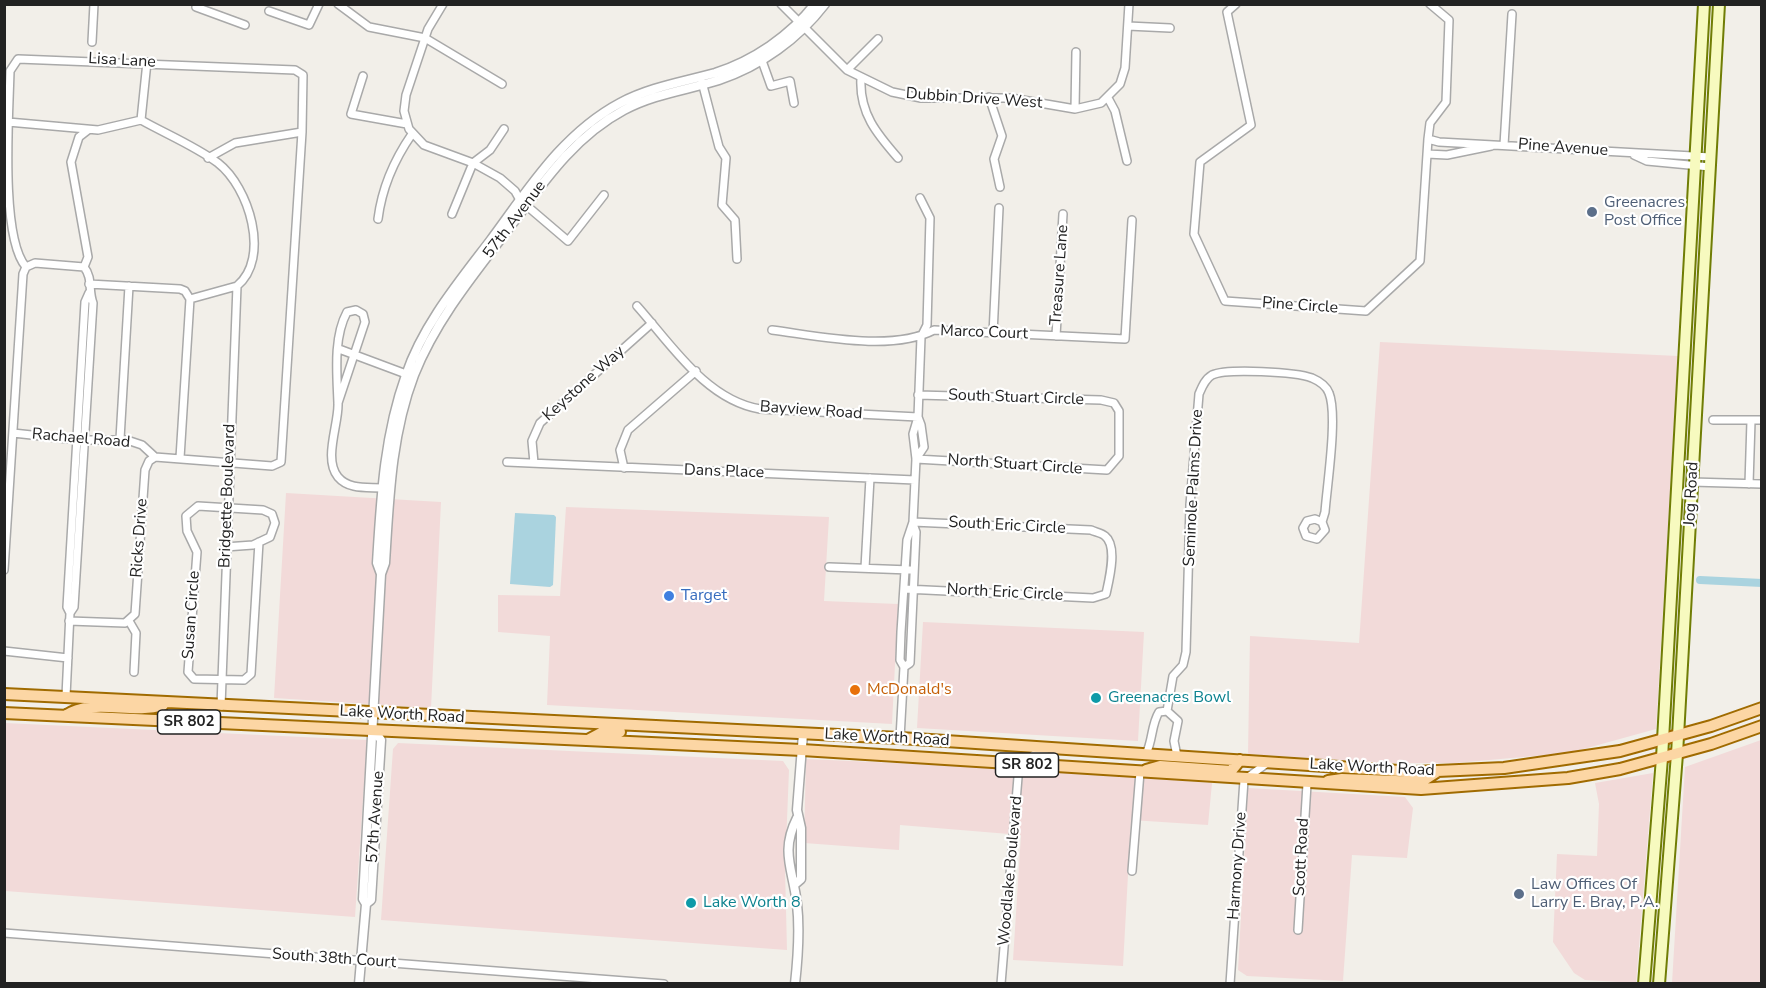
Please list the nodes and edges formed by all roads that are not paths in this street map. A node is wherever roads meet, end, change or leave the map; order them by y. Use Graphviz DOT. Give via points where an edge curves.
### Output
graph roads {
  1 [pos="94,4"];
  2 [pos="197,4"];
  3 [pos="319,4"];
  4 [pos="339,4"];
  5 [pos="443,4"];
  6 [pos="781,4"];
  7 [pos="815,4"];
  8 [pos="825,4"];
  9 [pos="1129,4"];
  10 [pos="1236,4"];
  11 [pos="1430,4"];
  12 [pos="1704,4"];
  13 [pos="1719,4"];
  14 [pos="269,11"];
  15 [pos="1512,14"];
  16 [pos="245,25"];
  17 [pos="1128,26"];
  18 [pos="800,27"];
  19 [pos="1170,28"];
  20 [pos="425,38"];
  21 [pos="878,39"];
  22 [pos="92,42"];
  23 [pos="1076,52"];
  24 [pos="760,56"];
  25 [pos="147,62"];
  26 [pos="847,70"];
  27 [pos="363,76"];
  28 [pos="861,78"];
  29 [pos="702,80"];
  30 [pos="502,84"];
  31 [pos="989,97"];
  32 [pos="1108,98"];
  33 [pos="794,103"];
  34 [pos="1075,109"];
  35 [pos="141,120"];
  36 [pos="8,122"];
  37 [pos="407,124"];
  38 [pos="504,129"];
  39 [pos="88,130"];
  40 [pos="302,132"];
  41 [pos="412,134"];
  42 [pos="1428,139"];
  43 [pos="1501,145"];
  44 [pos="1427,154"];
  45 [pos="208,158"];
  46 [pos="898,158"];
  47 [pos="1127,161"];
  48 [pos="1695,161"];
  49 [pos="1710,162"];
  50 [pos="473,163"];
  51 [pos="1000,187"];
  52 [pos="604,195"];
  53 [pos="920,198"];
  54 [pos="523,203"];
  55 [pos="999,208"];
  56 [pos="452,214"];
  57 [pos="1063,214"];
  58 [pos="378,219"];
  59 [pos="1132,219"];
  60 [pos="737,259"];
  61 [pos="26,267"];
  62 [pos="84,267"];
  63 [pos="89,284"];
  64 [pos="129,286"];
  65 [pos="237,286"];
  66 [pos="190,299"];
  67 [pos="637,306"];
  68 [pos="652,323"];
  69 [pos="772,330"];
  70 [pos="993,334"];
  71 [pos="1056,336"];
  72 [pos="921,337"];
  73 [pos="339,350"];
  74 [pos="355,355"];
  75 [pos="1684,366"];
  76 [pos="1699,366"];
  77 [pos="696,371"];
  78 [pos="406,374"];
  79 [pos="918,395"];
  80 [pos="338,403"];
  81 [pos="918,417"];
  82 [pos="1713,420"];
  83 [pos="1761,420"];
  84 [pos="1751,421"];
  85 [pos="13,433"];
  86 [pos="82,440"];
  87 [pos="120,440"];
  88 [pos="155,458"];
  89 [pos="180,458"];
  90 [pos="916,459"];
  91 [pos="229,462"];
  92 [pos="507,462"];
  93 [pos="534,463"];
  94 [pos="1112,466"];
  95 [pos="624,468"];
  96 [pos="870,478"];
  97 [pos="915,480"];
  98 [pos="1692,482"];
  99 [pos="1749,484"];
  100 [pos="1761,484"];
  101 [pos="382,488"];
  102 [pos="227,508"];
  103 [pos="913,522"];
  104 [pos="1322,522"];
  105 [pos="259,542"];
  106 [pos="225,548"];
  107 [pos="829,567"];
  108 [pos="865,568"];
  109 [pos="4,570"];
  110 [pos="910,570"];
  111 [pos="381,574"];
  112 [pos="913,588"];
  113 [pos="905,589"];
  114 [pos="1106,594"];
  115 [pos="69,621"];
  116 [pos="129,621"];
  117 [pos="4,651"];
  118 [pos="68,658"];
  119 [pos="904,668"];
  120 [pos="134,672"];
  121 [pos="222,681"];
  122 [pos="4,694"];
  123 [pos="66,696"];
  124 [pos="172,703"];
  125 [pos="221,706"];
  126 [pos="4,707"];
  127 [pos="1761,708"];
  128 [pos="1167,711"];
  129 [pos="4,713"];
  130 [pos="374,713"];
  131 [pos="64,716"];
  132 [pos="590,724"];
  133 [pos="1761,726"];
  134 [pos="685,729"];
  135 [pos="374,730"];
  136 [pos="803,734"];
  137 [pos="1678,736"];
  138 [pos="507,737"];
  139 [pos="900,738"];
  140 [pos="588,740"];
  141 [pos="1663,740"];
  142 [pos="1057,747"];
  143 [pos="802,750"];
  144 [pos="1146,753"];
  145 [pos="1677,754"];
  146 [pos="1177,756"];
  147 [pos="1662,758"];
  148 [pos="1240,760"];
  149 [pos="1270,762"];
  150 [pos="1019,765"];
  151 [pos="1439,771"];
  152 [pos="1140,772"];
  153 [pos="1244,780"];
  154 [pos="1307,784"];
  155 [pos="797,818"];
  156 [pos="1132,871"];
  157 [pos="794,885"];
  158 [pos="1298,930"];
  159 [pos="4,933"];
  160 [pos="361,962"];
  161 [pos="359,984"];
  162 [pos="664,984"];
  163 [pos="795,984"];
  164 [pos="1001,984"];
  165 [pos="1230,984"];
  166 [pos="1644,984"];
  167 [pos="1659,984"];
  1 -- 22 [label="street"];
  2 -- 16 [label="street" via="196,7"];
  3 -- 14 [label="street" via="309,25"];
  4 -- 20 [label="street" via="369,27"];
  5 -- 20 [label="street"];
  6 -- 18 [label="street, Dubbin Drive West"];
  7 -- 18 [label="street, 57th Avenue"];
  8 -- 18 [label="street, 57th Avenue"];
  9 -- 17 [label="street"];
  10 -- 44 [label="street, Pine Circle" via="1227,12 1251,125 1200,162 1194,234 1225,301 1366,311 1420,261"];
  11 -- 42 [label="street, Pine Circle" via="1449,20 1446,102 1430,123"];
  12 -- 48 [label="main road, Jog Road"];
  13 -- 49 [label="main road, Jog Road"];
  15 -- 43 [label="street"];
  17 -- 19 [label="street"];
  17 -- 32 [label="street" via="1124,74"];
  18 -- 24 [label="street, 57th Avenue"];
  18 -- 26 [label="street, Dubbin Drive West"];
  20 -- 30 [label="street"];
  20 -- 37 [label="street" via="405,100"];
  21 -- 26 [label="street"];
  23 -- 34 [label="street"];
  24 -- 29 [label="street, 57th Avenue"];
  24 -- 33 [label="street" via="771,86 790,81"];
  25 -- 35 [label="street"];
  25 -- 36 [label="street, Lisa Lane" via="18,59 10,71"];
  25 -- 40 [label="street, Lisa Lane" via="300,72 305,84"];
  26 -- 28 [label="street, Dubbin Drive West"];
  27 -- 37 [label="street" via="351,114"];
  28 -- 31 [label="street, Dubbin Drive West" via="876,87 909,96"];
  28 -- 46 [label="street" via="871,127"];
  29 -- 54 [label="street, 57th Avenue" via="637,95 599,116 566,143"];
  29 -- 60 [label="street" via="719,147 726,158 722,204 735,220"];
  31 -- 34 [label="street, Dubbin Drive West"];
  31 -- 51 [label="street" via="1002,136 994,159"];
  32 -- 34 [label="street, Dubbin Drive West" via="1091,107"];
  32 -- 47 [label="street"];
  35 -- 39 [label="street"];
  35 -- 45 [label="street"];
  36 -- 39 [label="street"];
  36 -- 61 [label="street, Lisa Lane" via="8,215 18,257"];
  37 -- 41 [label="street"];
  38 -- 50 [label="street" via="490,150"];
  39 -- 62 [label="street" via="79,137 71,162 88,257"];
  40 -- 45 [label="street" via="235,143"];
  40 -- 91 [label="street, Lisa Lane" via="284,457 272,466"];
  41 -- 50 [label="street" via="429,148"];
  41 -- 58 [label="street" via="393,165 381,196"];
  42 -- 43 [label="street, Pine Avenue"];
  42 -- 44 [label="street, Pine Circle"];
  43 -- 44 [label="street, Pine Avenue" via="1447,155"];
  43 -- 48 [label="street, Pine Avenue"];
  45 -- 65 [label="street" via="237,187 251,225 254,260"];
  48 -- 49 [label="street, Pine Avenue"];
  48 -- 75 [label="main road, Jog Road"];
  49 -- 76 [label="main road, Jog Road"];
  50 -- 54 [label="street" via="515,190"];
  50 -- 56 [label="street"];
  52 -- 54 [label="street" via="568,241"];
  53 -- 72 [label="street" via="930,218 927,325"];
  54 -- 78 [label="street, 57th Avenue" via="448,296"];
  54 -- 111 [label="street, 57th Avenue" via="455,300 414,375 395,448"];
  55 -- 70 [label="street"];
  57 -- 71 [label="street, Treasure Lane"];
  59 -- 71 [label="street, Marco Court" via="1125,339"];
  61 -- 62 [label="street" via="35,263"];
  61 -- 85 [label="street"];
  62 -- 63 [label="street"];
  63 -- 64 [label="street"];
  63 -- 86 [label="street" via="93,303"];
  64 -- 66 [label="street" via="180,289"];
  64 -- 87 [label="street"];
  65 -- 66 [label="street"];
  65 -- 91 [label="street, Bridgette Boulevard"];
  66 -- 89 [label="street"];
  67 -- 68 [label="street, Bayview Road"];
  68 -- 77 [label="street, Bayview Road"];
  68 -- 93 [label="street, Keystone Way" via="540,423 532,441"];
  69 -- 72 [label="street, Marco Court" via="865,341"];
  70 -- 71 [label="street, Marco Court"];
  70 -- 72 [label="street, Marco Court" via="934,330"];
  72 -- 79 [label="street"];
  73 -- 74 [label="street"];
  73 -- 74 [label="street" via="343,321 347,312 356,310 363,314 365,322"];
  73 -- 80 [label="street"];
  74 -- 78 [label="street"];
  74 -- 80 [label="street"];
  75 -- 76 [label="main road"];
  75 -- 141 [label="main road, Jog Road"];
  76 -- 98 [label="main road, Jog Road"];
  77 -- 81 [label="street, Bayview Road" via="716,391 756,409"];
  77 -- 95 [label="street" via="628,430 620,450"];
  78 -- 101 [label="street, 57th Avenue" via="393,417"];
  79 -- 81 [label="street"];
  79 -- 94 [label="street, South Stuart Circle" via="1114,403 1119,411 1119,456"];
  80 -- 101 [label="street" via="333,453 339,477 351,486"];
  81 -- 90 [label="street" via="924,447"];
  82 -- 84 [label="street"];
  83 -- 84 [label="street"];
  84 -- 99 [label="street"];
  85 -- 86 [label="street, Rachael Road"];
  85 -- 109 [label="street"];
  86 -- 87 [label="street, Rachael Road"];
  86 -- 115 [label="street" via="74,607"];
  87 -- 88 [label="street, Rachael Road" via="137,443"];
  88 -- 89 [label="street"];
  88 -- 116 [label="street, Ricks Drive" via="145,470 135,614"];
  89 -- 91 [label="street"];
  90 -- 94 [label="street, North Stuart Circle" via="1107,471"];
  90 -- 97 [label="street"];
  91 -- 102 [label="street, Bridgette Boulevard"];
  92 -- 93 [label="street"];
  93 -- 95 [label="street, Dans Place"];
  95 -- 96 [label="street, Dans Place"];
  96 -- 97 [label="street, Dans Place"];
  96 -- 108 [label="street"];
  97 -- 103 [label="street"];
  98 -- 99 [label="street"];
  98 -- 137 [label="main road, Jog Road"];
  99 -- 100 [label="street"];
  101 -- 111 [label="street, 57th Avenue" via="377,563"];
  102 -- 105 [label="street" via="272,514 273,533"];
  102 -- 106 [label="street, Bridgette Boulevard"];
  102 -- 121 [label="street, Susan Circle" via="198,507 189,512 185,526 197,552 188,672 194,679"];
  103 -- 110 [label="street" via="908,540"];
  103 -- 114 [label="street, South Eric Circle" via="1091,530 1106,536 1111,546"];
  104 -- 128 [label="street, Seminole Palms Drive" via="1332,412 1323,384 1310,377 1249,371 1212,375 1199,394 1190,505 1186,652 1183,665 1173,676"];
  105 -- 106 [label="street"];
  105 -- 121 [label="street, Susan Circle" via="251,674 244,680"];
  106 -- 121 [label="street, Bridgette Boulevard"];
  107 -- 108 [label="street"];
  108 -- 110 [label="street"];
  110 -- 112 [label="street"];
  110 -- 113 [label="street"];
  111 -- 130 [label="street, 57th Avenue"];
  112 -- 113 [label="street, North Eric Circle"];
  112 -- 114 [label="street, North Eric Circle" via="1093,598"];
  112 -- 119 [label="street" via="910,663"];
  113 -- 119 [label="street" via="900,660"];
  115 -- 116 [label="street"];
  115 -- 118 [label="street"];
  116 -- 120 [label="street, Ricks Drive" via="136,633"];
  117 -- 118 [label="street"];
  118 -- 123 [label="street"];
  119 -- 139 [label="street"];
  121 -- 125 [label="street, Bridgette Boulevard"];
  122 -- 123 [label="main road, Lake Worth Road / SR 802"];
  123 -- 124 [label="main road, Lake Worth Road / SR 802"];
  123 -- 126 [label="main road" via="51,709"];
  124 -- 125 [label="main road, Lake Worth Road / SR 802"];
  124 -- 131 [label="main road" via="148,710 79,707"];
  125 -- 130 [label="main road, Lake Worth Road / SR 802"];
  127 -- 137 [label="main road, Lake Worth Road / SR 802"];
  128 -- 144 [label="street, Seminole Palms Drive" via="1159,712"];
  128 -- 146 [label="street, Seminole Palms Drive" via="1178,721 1174,741"];
  129 -- 131 [label="main road, Lake Worth Road / SR 802"];
  130 -- 132 [label="main road, Lake Worth Road / SR 802"];
  130 -- 135 [label="street, 57th Avenue"];
  131 -- 135 [label="main road, Lake Worth Road / SR 802"];
  132 -- 134 [label="main road, Lake Worth Road / SR 802"];
  132 -- 138 [label="main road" via="573,734 522,731"];
  133 -- 145 [label="main road, Lake Worth Road / SR 802"];
  134 -- 136 [label="main road, Lake Worth Road / SR 802"];
  134 -- 140 [label="main road" via="666,734 603,732"];
  135 -- 138 [label="main road, Lake Worth Road / SR 802"];
  135 -- 160 [label="street, 57th Avenue" via="381,742 371,900 366,904"];
  136 -- 139 [label="main road, Lake Worth Road / SR 802"];
  136 -- 143 [label="street"];
  137 -- 141 [label="main road, Lake Worth Road / SR 802"];
  137 -- 145 [label="main road, Jog Road"];
  138 -- 140 [label="main road, Lake Worth Road / SR 802"];
  139 -- 142 [label="main road, Lake Worth Road / SR 802"];
  140 -- 143 [label="main road, Lake Worth Road / SR 802"];
  141 -- 147 [label="main road, Jog Road"];
  141 -- 151 [label="main road, Lake Worth Road / SR 802" via="1562,761"];
  142 -- 144 [label="main road, Lake Worth Road / SR 802"];
  142 -- 150 [label="street" via="1036,753"];
  143 -- 150 [label="main road, Lake Worth Road / SR 802"];
  143 -- 155 [label="street"];
  144 -- 146 [label="main road, Lake Worth Road / SR 802"];
  145 -- 147 [label="main road, Lake Worth Road / SR 802"];
  145 -- 167 [label="main road, Jog Road"];
  146 -- 148 [label="main road, Lake Worth Road / SR 802"];
  147 -- 154 [label="main road, Lake Worth Road / SR 802" via="1568,778 1481,787 1421,789"];
  147 -- 166 [label="main road, Jog Road"];
  148 -- 149 [label="main road, Lake Worth Road / SR 802"];
  148 -- 152 [label="main road" via="1231,771 1160,766"];
  149 -- 151 [label="main road, Lake Worth Road / SR 802"];
  149 -- 153 [label="street"];
  150 -- 152 [label="main road, Lake Worth Road / SR 802"];
  150 -- 164 [label="street, Woodlake Boulevard"];
  151 -- 154 [label="main road" via="1421,782 1342,778"];
  152 -- 153 [label="main road, Lake Worth Road / SR 802"];
  152 -- 156 [label="street"];
  153 -- 154 [label="main road, Lake Worth Road / SR 802"];
  153 -- 165 [label="street, Harmony Drive"];
  154 -- 158 [label="street, Scott Road"];
  155 -- 157 [label="street" via="788,836"];
  155 -- 157 [label="street" via="802,866 801,879"];
  157 -- 163 [label="street" via="798,936"];
  159 -- 160 [label="street, South 38th Court"];
  160 -- 161 [label="street, 57th Avenue"];
  160 -- 162 [label="street, South 38th Court"];
}
